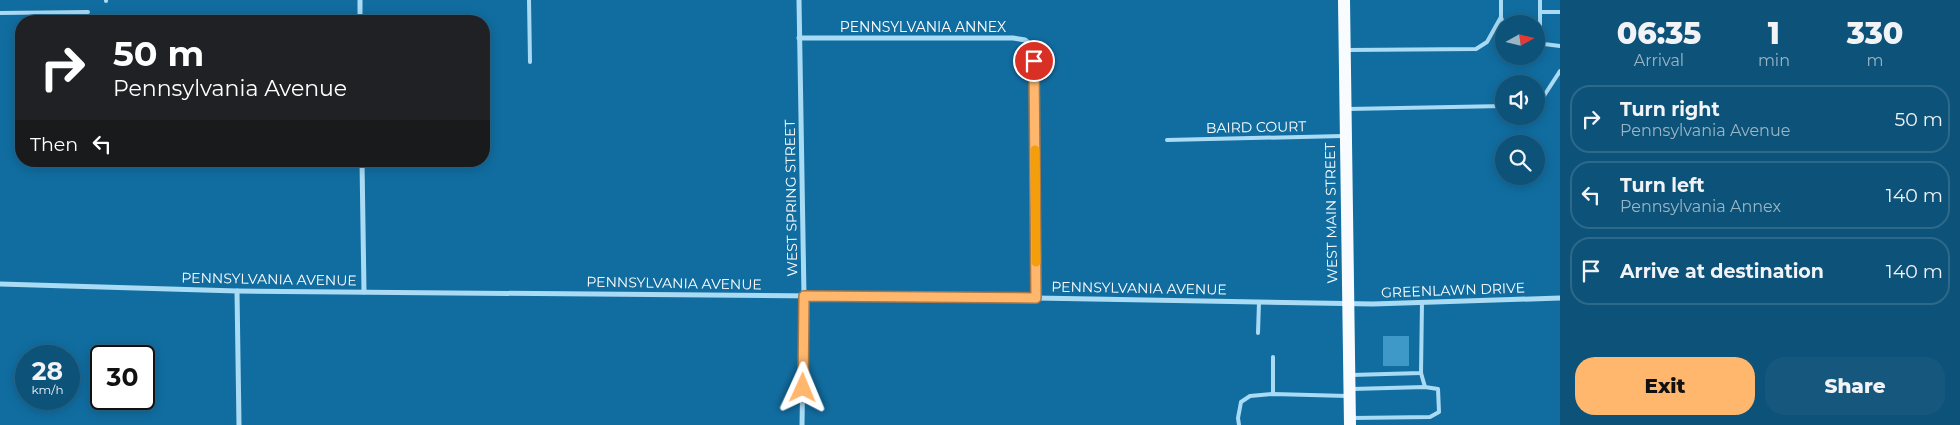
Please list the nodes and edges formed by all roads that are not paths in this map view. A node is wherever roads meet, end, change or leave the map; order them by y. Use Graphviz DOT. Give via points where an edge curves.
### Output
graph roads {
  1 [pos="360,0"];
  2 [pos="529,0"];
  3 [pos="799,0"];
  4 [pos="1344,0"];
  5 [pos="1501,0"];
  6 [pos="1540,0"];
  7 [pos="88,12"];
  8 [pos="1540,12"];
  9 [pos="1560,12"];
  10 [pos="0,13"];
  11 [pos="360,15"];
  12 [pos="1501,15"];
  13 [pos="1495,28"];
  14 [pos="799,38"];
  15 [pos="1545,43"];
  16 [pos="1560,46"];
  17 [pos="1346,50"];
  18 [pos="530,62"];
  19 [pos="1560,71"];
  20 [pos="1545,94"];
  21 [pos="1495,106"];
  22 [pos="1346,109"];
  23 [pos="1346,136"];
  24 [pos="1168,140"];
  25 [pos="362,167"];
  26 [pos="0,284"];
  27 [pos="237,291"];
  28 [pos="364,292"];
  29 [pos="804,296"];
  30 [pos="1036,298"];
  31 [pos="1560,298"];
  32 [pos="1260,302"];
  33 [pos="1422,302"];
  34 [pos="1347,303"];
  35 [pos="1258,333"];
  36 [pos="1273,357"];
  37 [pos="1421,373"];
  38 [pos="1349,375"];
  39 [pos="1425,388"];
  40 [pos="1349,393"];
  41 [pos="1273,394"];
  42 [pos="1350,422"];
  43 [pos="239,425"];
  44 [pos="802,425"];
  45 [pos="1239,425"];
  1 -- 11 [label="street"];
  2 -- 18 [label="lane"];
  3 -- 14 [label="street, WEST SPRING STREET"];
  4 -- 17 [label="main road, WEST MAIN STREET"];
  5 -- 12 [label="lane"];
  6 -- 8 [label="lane"];
  7 -- 10 [label="lane"];
  8 -- 9 [label="lane"];
  13 -- 17 [label="lane" via="1487,42 1476,49"];
  14 -- 29 [label="street, WEST SPRING STREET"];
  14 -- 30 [label="street, PENNSYLVANIA ANNEX" via="1013,38 1025,40 1033,47"];
  15 -- 16 [label="lane"];
  17 -- 22 [label="main road, WEST MAIN STREET"];
  19 -- 20 [label="lane"];
  21 -- 22 [label="lane"];
  22 -- 23 [label="main road, WEST MAIN STREET"];
  23 -- 24 [label="lane, BAIRD COURT"];
  23 -- 34 [label="main road, WEST MAIN STREET"];
  25 -- 28 [label="street"];
  26 -- 27 [label="street, PENNSYLVANIA AVENUE"];
  27 -- 28 [label="street, PENNSYLVANIA AVENUE"];
  27 -- 43 [label="street"];
  28 -- 29 [label="street, PENNSYLVANIA AVENUE"];
  29 -- 30 [label="street, PENNSYLVANIA AVENUE"];
  29 -- 44 [label="street, WEST SPRING STREET"];
  30 -- 32 [label="street, PENNSYLVANIA AVENUE"];
  31 -- 33 [label="street, GREENLAWN DRIVE"];
  32 -- 34 [label="street, PENNSYLVANIA AVENUE"];
  32 -- 35 [label="lane"];
  33 -- 34 [label="street, GREENLAWN DRIVE"];
  33 -- 37 [label="lane"];
  34 -- 38 [label="main road, WEST MAIN STREET"];
  36 -- 41 [label="lane"];
  37 -- 38 [label="lane"];
  37 -- 39 [label="lane"];
  38 -- 40 [label="main road, WEST MAIN STREET"];
  39 -- 40 [label="lane" via="1372,388"];
  39 -- 42 [label="lane" via="1438,389 1439,412 1430,417 1373,418"];
  40 -- 41 [label="lane"];
  40 -- 42 [label="main road, WEST MAIN STREET"];
  41 -- 45 [label="lane" via="1250,396 1241,402"];
}
